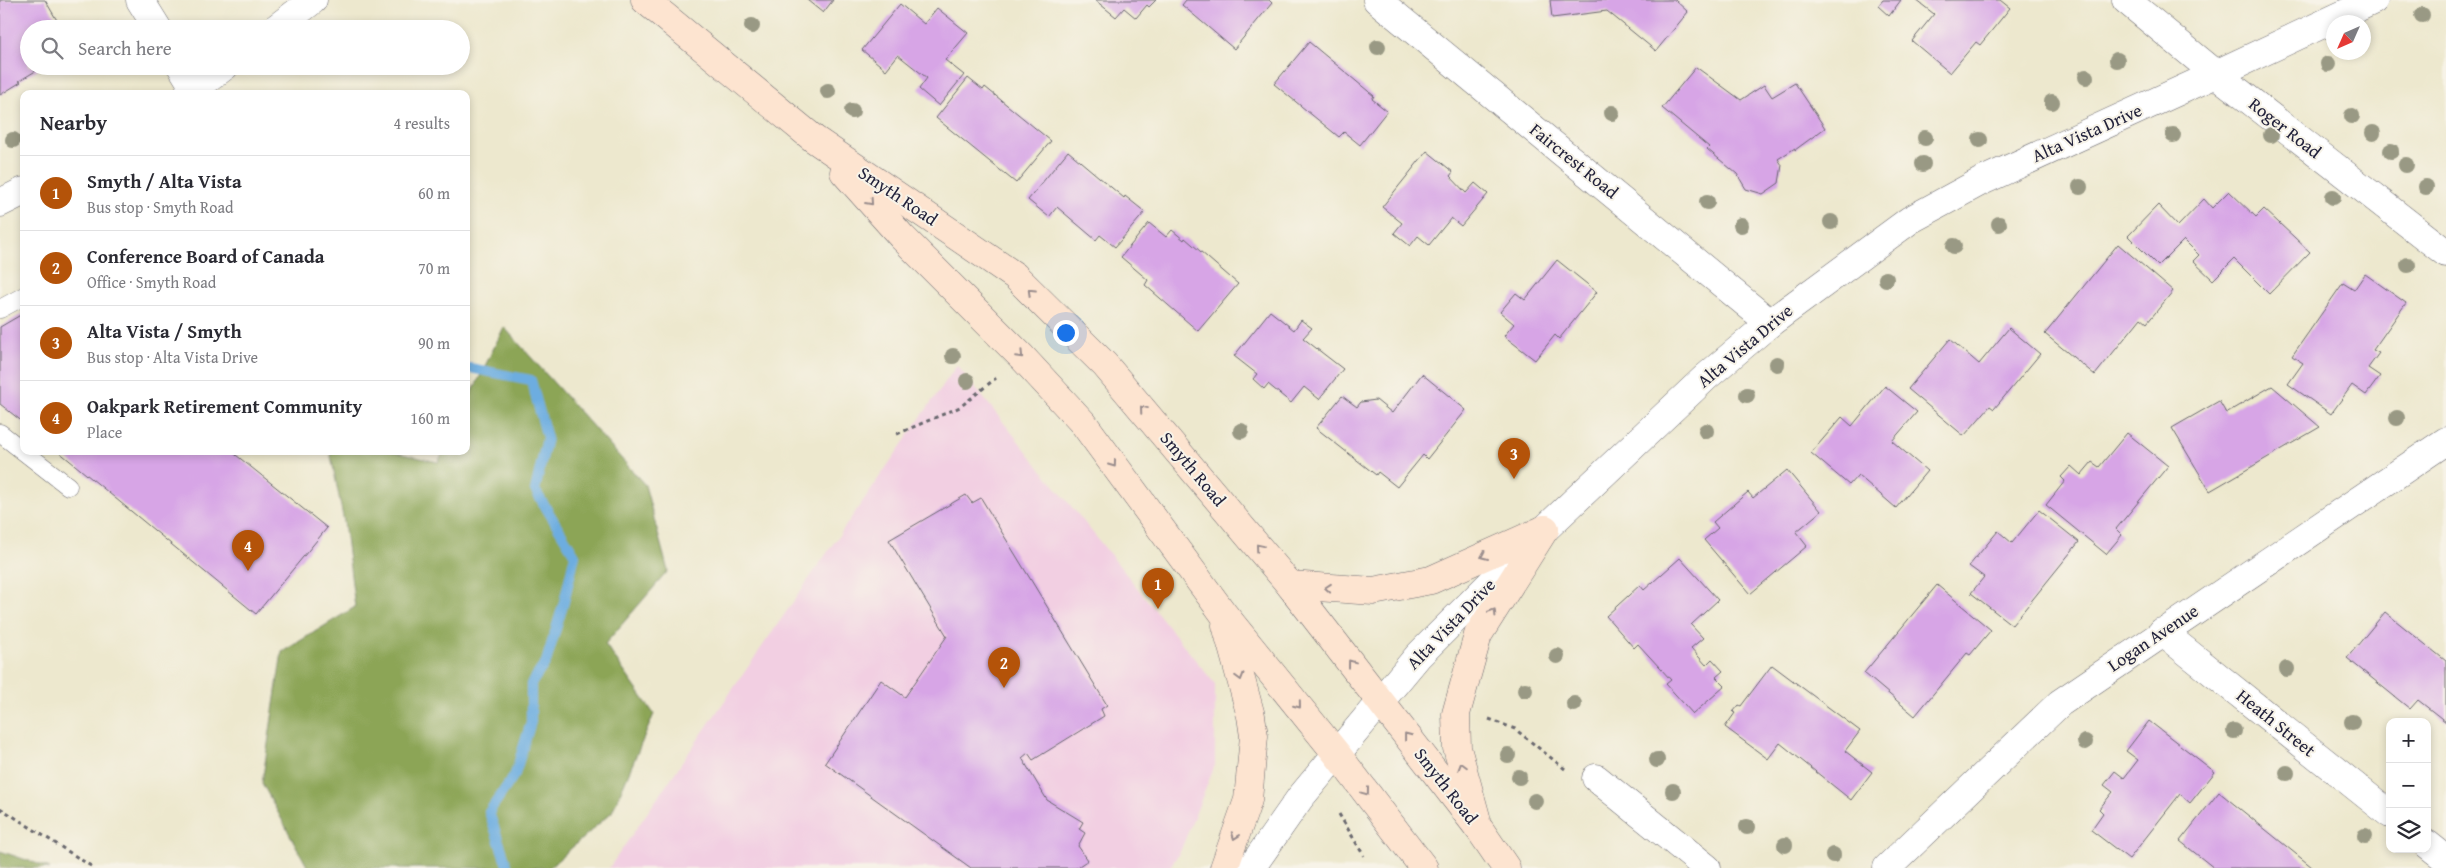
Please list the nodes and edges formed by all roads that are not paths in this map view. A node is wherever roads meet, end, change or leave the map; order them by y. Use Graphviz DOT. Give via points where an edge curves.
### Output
graph roads {
  1 [pos="140,0"];
  2 [pos="314,0"];
  3 [pos="645,0"];
  4 [pos="1377,0"];
  5 [pos="2126,0"];
  6 [pos="2374,0"];
  7 [pos="152,20"];
  8 [pos="287,20"];
  9 [pos="2216,74"];
  10 [pos="205,75"];
  11 [pos="188,83"];
  12 [pos="814,139"];
  13 [pos="20,193"];
  14 [pos="0,202"];
  15 [pos="2446,253"];
  16 [pos="20,298"];
  17 [pos="0,309"];
  18 [pos="1770,323"];
  19 [pos="0,433"];
  20 [pos="2446,440"];
  21 [pos="20,449"];
  22 [pos="28,455"];
  23 [pos="68,486"];
  24 [pos="1545,529"];
  25 [pos="1290,584"];
  26 [pos="1223,614"];
  27 [pos="2162,632"];
  28 [pos="1380,701"];
  29 [pos="1336,753"];
  30 [pos="1596,778"];
  31 [pos="2386,811"];
  32 [pos="1480,830"];
  33 [pos="2431,847"];
  34 [pos="2446,859"];
  35 [pos="1224,868"];
  36 [pos="1251,868"];
  37 [pos="1424,868"];
  38 [pos="1506,868"];
  39 [pos="1707,868"];
  40 [pos="1887,868"];
  1 -- 7 [label="street"];
  2 -- 8 [label="street"];
  3 -- 12 [label="main road, Smyth Road"];
  4 -- 18 [label="street, Faircrest Road"];
  5 -- 9 [label="street, Roger Road"];
  6 -- 9 [label="street, Alta Vista Drive"];
  9 -- 15 [label="street, Roger Road"];
  9 -- 18 [label="street, Alta Vista Drive" via="1980,182 1919,215"];
  10 -- 11 [label="street"];
  25 -- 12 [label="main road, Smyth Road, one-way" via="1106,365 1015,276"];
  12 -- 26 [label="main road, Smyth Road, one-way" via="902,237 1084,424"];
  13 -- 14 [label="street"];
  16 -- 17 [label="lane"];
  18 -- 24 [label="street, Alta Vista Drive" via="1706,377"];
  19 -- 21 [label="lane"];
  20 -- 27 [label="street, Logan Avenue"];
  22 -- 23 [label="lane"];
  24 -- 25 [label="main road, one-way" via="1431,580 1373,591"];
  24 -- 28 [label="street, Alta Vista Drive" via="1418,656"];
  32 -- 24 [label="main road, one-way" via="1457,748 1456,714 1478,634"];
  28 -- 25 [label="main road, Smyth Road, one-way"];
  26 -- 29 [label="main road, Smyth Road, one-way"];
  26 -- 35 [label="main road, one-way" via="1254,736 1248,800"];
  27 -- 31 [label="street, Heath Street"];
  27 -- 40 [label="street, Logan Avenue" via="2060,703"];
  28 -- 29 [label="street, Alta Vista Drive"];
  32 -- 28 [label="main road, Smyth Road, one-way"];
  29 -- 36 [label="street, Alta Vista Drive"];
  29 -- 37 [label="main road, Smyth Road, one-way"];
  30 -- 39 [label="street"];
  32 -- 38 [label="main road, Smyth Road"];
  33 -- 34 [label="street"];
}
